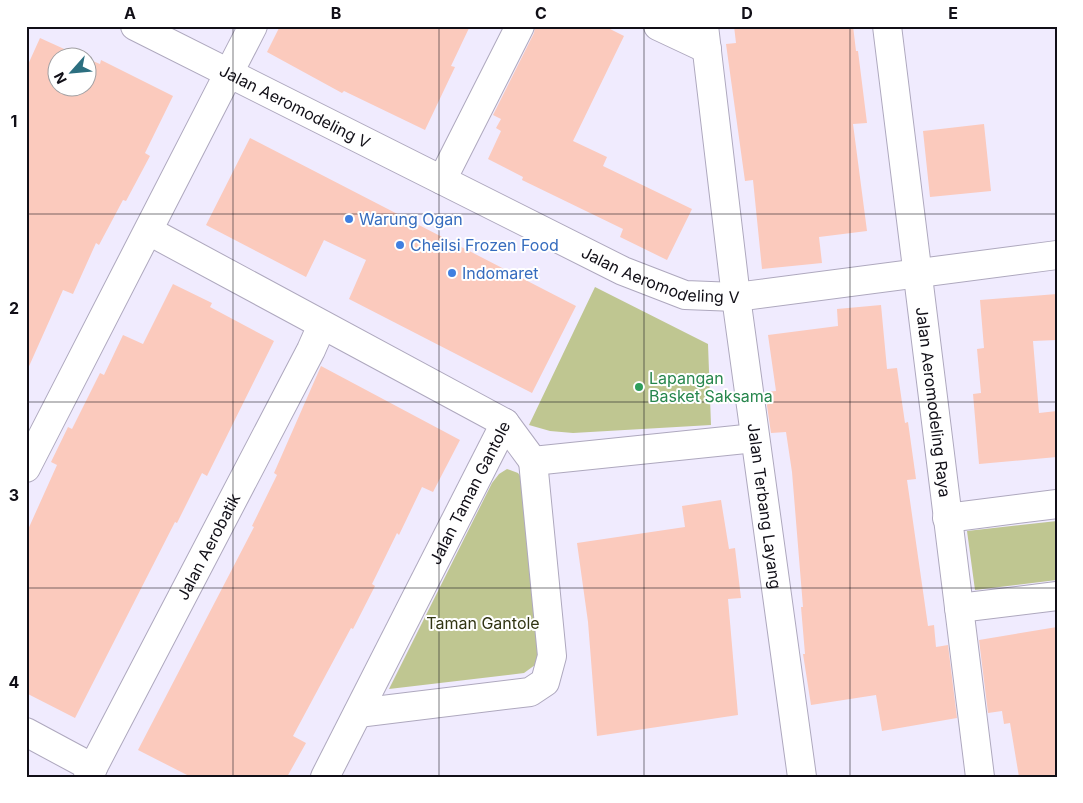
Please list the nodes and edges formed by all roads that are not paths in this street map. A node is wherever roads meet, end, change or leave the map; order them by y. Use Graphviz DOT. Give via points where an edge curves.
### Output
graph roads {
  1 [pos="135,26"];
  2 [pos="253,26"];
  3 [pos="520,26"];
  4 [pos="658,26"];
  5 [pos="887,26"];
  6 [pos="705,38"];
  7 [pos="228,74"];
  8 [pos="442,180"];
  9 [pos="149,231"];
  10 [pos="1057,255"];
  11 [pos="918,274"];
  12 [pos="736,297"];
  13 [pos="322,325"];
  14 [pos="505,423"];
  15 [pos="755,438"];
  16 [pos="533,461"];
  17 [pos="26,468"];
  18 [pos="1057,504"];
  19 [pos="947,518"];
  20 [pos="1057,596"];
  21 [pos="959,608"];
  22 [pos="358,713"];
  23 [pos="26,732"];
  24 [pos="90,772"];
  25 [pos="324,777"];
  26 [pos="802,777"];
  27 [pos="980,777"];
  1 -- 7 [label="street, Jalan Aeromodeling V"];
  2 -- 7 [label="street"];
  3 -- 8 [label="street"];
  4 -- 6 [label="street"];
  5 -- 11 [label="street, Jalan Aeromodeling Raya"];
  6 -- 12 [label="street, Jalan Terbang Layang"];
  7 -- 8 [label="street, Jalan Aeromodeling V"];
  7 -- 9 [label="street"];
  8 -- 12 [label="street, Jalan Aeromodeling V" via="623,271 685,294"];
  9 -- 13 [label="street"];
  9 -- 17 [label="street"];
  10 -- 11 [label="street, Jalan Aeromodeling V"];
  11 -- 12 [label="street, Jalan Aeromodeling V"];
  11 -- 19 [label="street, Jalan Aeromodeling Raya"];
  12 -- 15 [label="street, Jalan Terbang Layang"];
  13 -- 14 [label="street"];
  13 -- 24 [label="street, Jalan Aerobatik"];
  14 -- 16 [label="street, Jalan Taman Gantole"];
  14 -- 22 [label="street, Jalan Taman Gantole"];
  15 -- 16 [label="street"];
  15 -- 26 [label="street, Jalan Terbang Layang"];
  16 -- 22 [label="street" via="552,656 545,682 530,692"];
  18 -- 19 [label="street"];
  19 -- 21 [label="street, Jalan Aeromodeling Raya"];
  20 -- 21 [label="street"];
  21 -- 27 [label="street, Jalan Aeromodeling Raya"];
  22 -- 25 [label="street, Jalan Taman Gantole"];
  23 -- 24 [label="street"];
}
